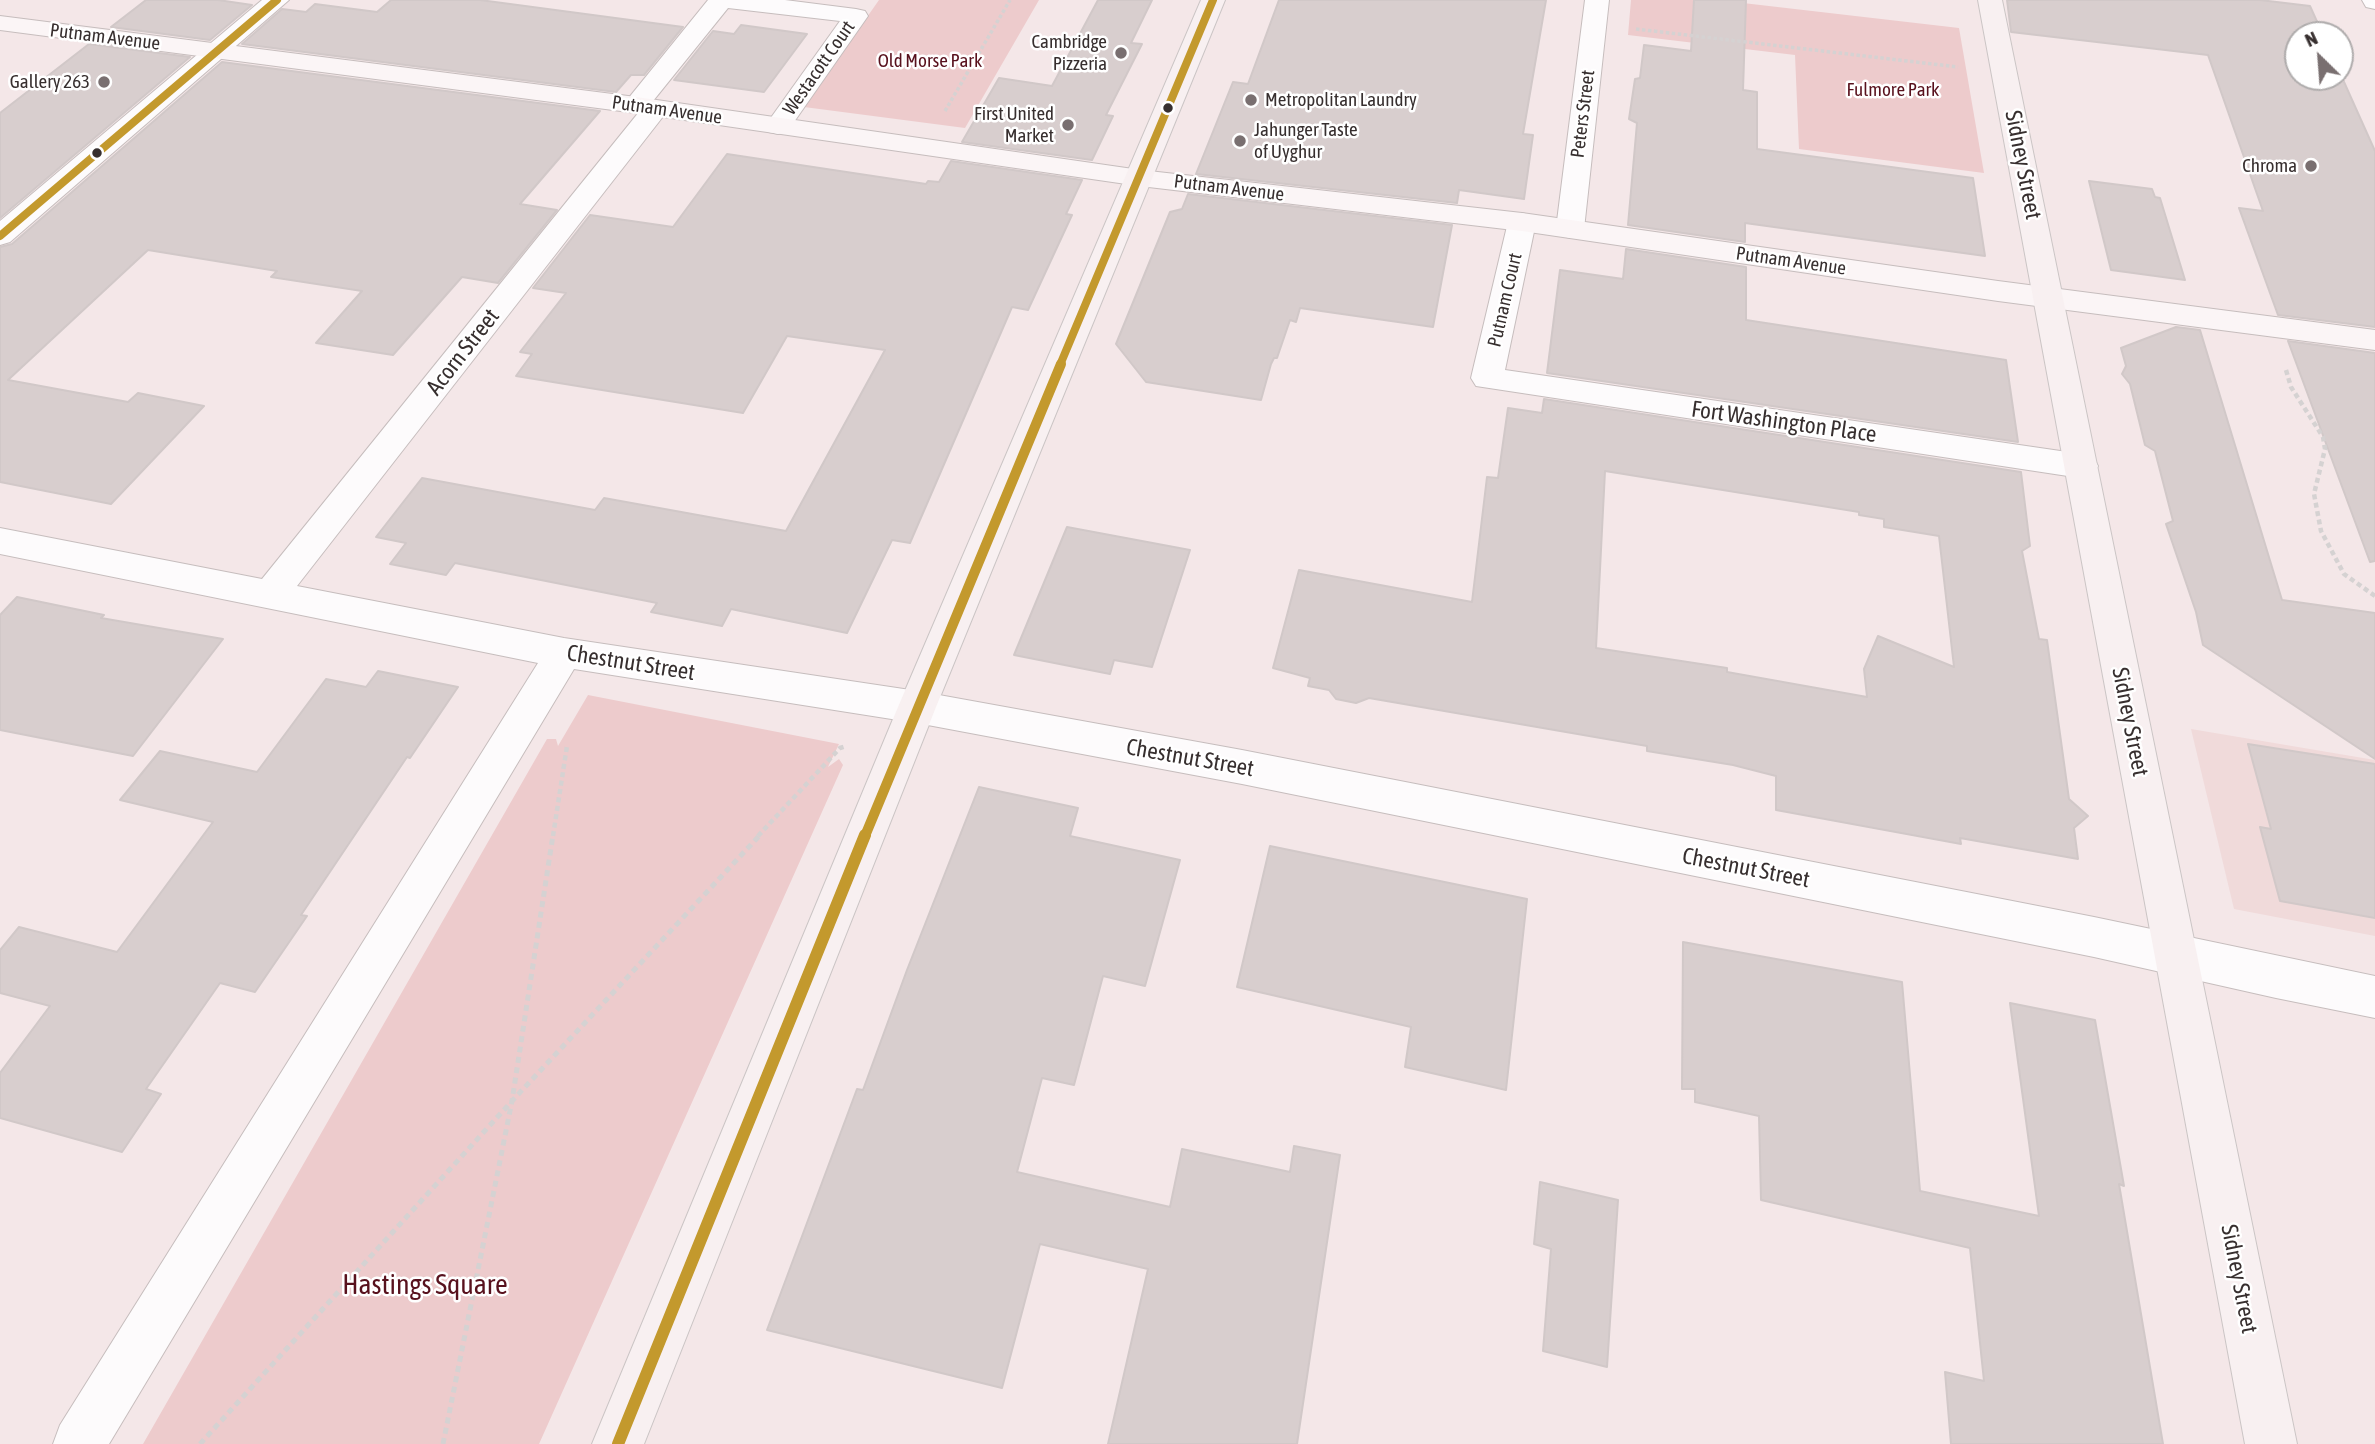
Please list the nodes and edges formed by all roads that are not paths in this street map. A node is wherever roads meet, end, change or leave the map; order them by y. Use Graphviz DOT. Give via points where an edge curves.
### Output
graph roads {
  1 [pos="276,0"];
  2 [pos="723,0"];
  3 [pos="1213,0"];
  4 [pos="1990,0"];
  5 [pos="1595,12"];
  6 [pos="0,23"];
  7 [pos="215,52"];
  8 [pos="646,106"];
  9 [pos="778,126"];
  10 [pos="1140,178"];
  11 [pos="1522,222"];
  12 [pos="1570,229"];
  13 [pos="0,236"];
  14 [pos="2047,295"];
  15 [pos="2375,340"];
  16 [pos="1487,379"];
  17 [pos="2081,466"];
  18 [pos="0,541"];
  19 [pos="270,595"];
  20 [pos="564,653"];
  21 [pos="918,707"];
  22 [pos="2176,955"];
  23 [pos="2375,997"];
  24 [pos="79,1444"];
  25 [pos="618,1444"];
  26 [pos="2271,1444"];
  1 -- 7 [label="street"];
  2 -- 8 [label="street, Westacott Court"];
  2 -- 9 [label="street, Westacott Court" via="856,16"];
  3 -- 10 [label="main road"];
  4 -- 14 [label="main road, Sidney Street"];
  5 -- 12 [label="street, Peters Street"];
  6 -- 7 [label="main road, Putnam Avenue"];
  7 -- 8 [label="main road, Putnam Avenue"];
  7 -- 13 [label="street"];
  8 -- 9 [label="main road, Putnam Avenue"];
  8 -- 19 [label="street, Acorn Street"];
  9 -- 10 [label="main road, Putnam Avenue"];
  10 -- 11 [label="main road, Putnam Avenue"];
  10 -- 21 [label="main road"];
  11 -- 12 [label="main road, Putnam Avenue"];
  11 -- 16 [label="street, Putnam Court"];
  12 -- 14 [label="main road, Putnam Avenue"];
  14 -- 15 [label="main road, Putnam Avenue"];
  14 -- 17 [label="main road, Sidney Street"];
  16 -- 17 [label="street, Fort Washington Place"];
  17 -- 22 [label="main road, Sidney Street"];
  18 -- 19 [label="street, Chestnut Street"];
  19 -- 20 [label="street, Chestnut Street"];
  20 -- 21 [label="street, Chestnut Street"];
  20 -- 24 [label="street"];
  21 -- 22 [label="street, Chestnut Street" via="1256,770"];
  21 -- 25 [label="main road"];
  22 -- 23 [label="street, Chestnut Street"];
  22 -- 26 [label="main road, Sidney Street"];
}
